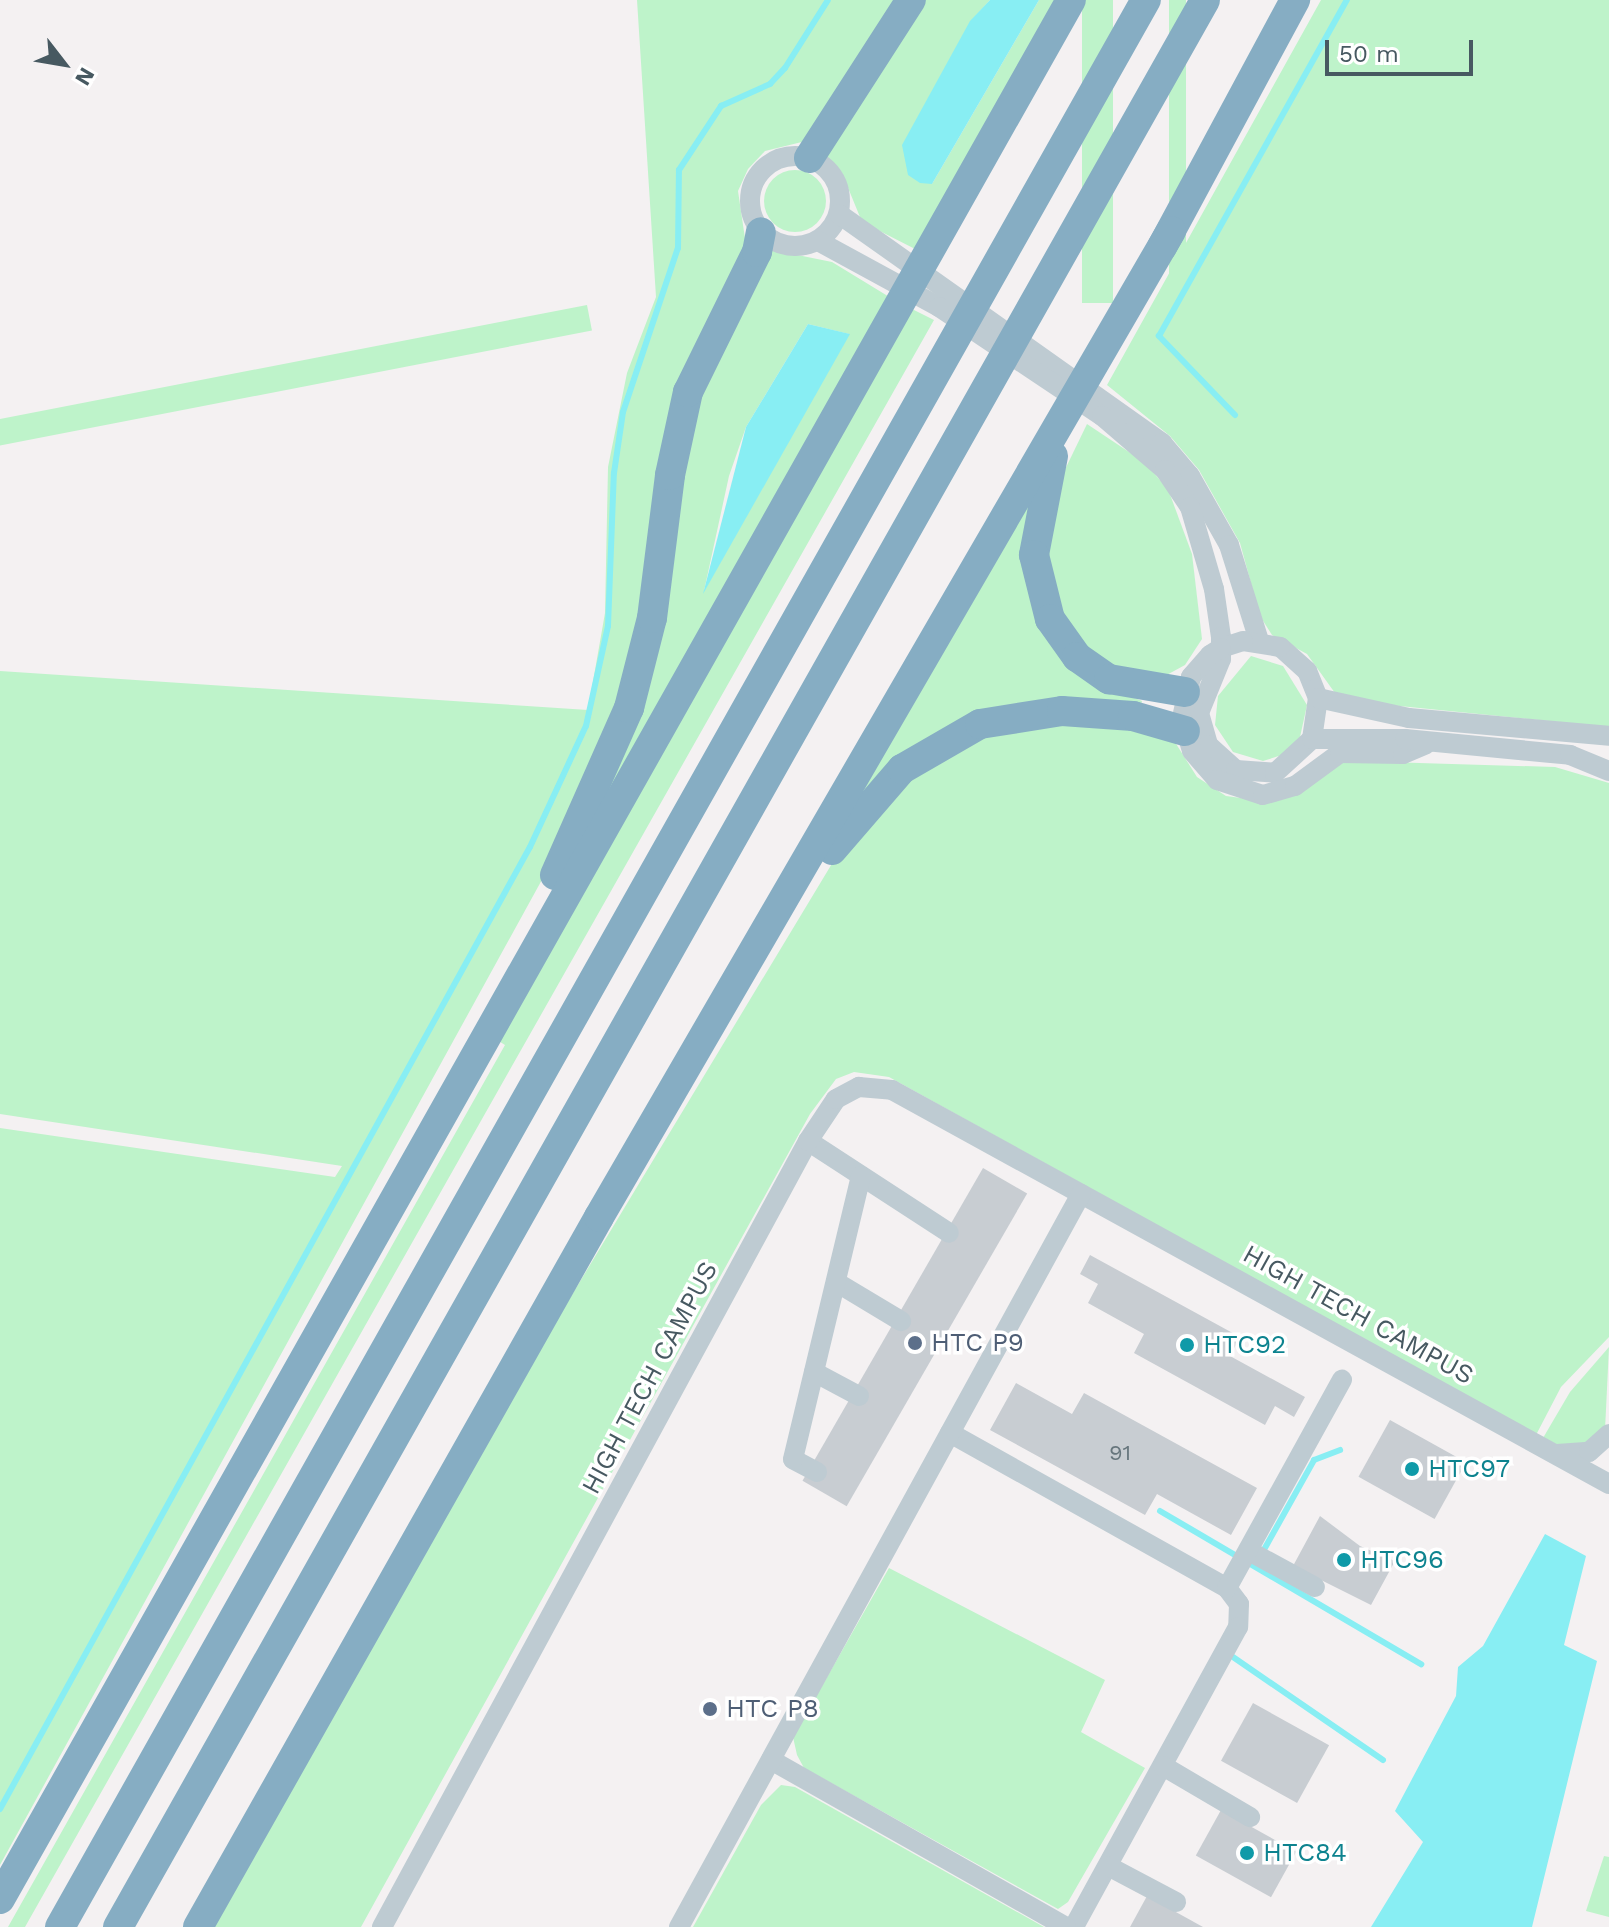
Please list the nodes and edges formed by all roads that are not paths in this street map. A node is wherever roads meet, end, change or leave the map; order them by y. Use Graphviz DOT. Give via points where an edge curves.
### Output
graph roads {
  1 [pos="911,0"];
  2 [pos="1071,0"];
  3 [pos="1146,0"];
  4 [pos="1205,0"];
  5 [pos="1295,0"];
  6 [pos="809,158"];
  7 [pos="839,214"];
  8 [pos="1171,231"];
  9 [pos="761,232"];
  10 [pos="818,241"];
  11 [pos="893,268"];
  12 [pos="1106,410"];
  13 [pos="1259,641"];
  14 [pos="1221,648"];
  15 [pos="1185,692"];
  16 [pos="1318,698"];
  17 [pos="1193,733"];
  18 [pos="1609,736"];
  19 [pos="1312,739"];
  20 [pos="1426,744"];
  21 [pos="1609,771"];
  22 [pos="736,988"];
  23 [pos="495,1023"];
  24 [pos="808,1141"];
  25 [pos="861,1176"];
  26 [pos="1081,1194"];
  27 [pos="949,1233"];
  28 [pos="836,1282"];
  29 [pos="901,1321"];
  30 [pos="814,1372"];
  31 [pos="1342,1380"];
  32 [pos="859,1396"];
  33 [pos="950,1433"];
  34 [pos="1609,1434"];
  35 [pos="1557,1454"];
  36 [pos="817,1472"];
  37 [pos="1609,1484"];
  38 [pos="1249,1551"];
  39 [pos="1315,1587"];
  40 [pos="1227,1588"];
  41 [pos="771,1760"];
  42 [pos="1163,1766"];
  43 [pos="1250,1817"];
  44 [pos="1108,1866"];
  45 [pos="0,1899"];
  46 [pos="1176,1902"];
  47 [pos="60,1927"];
  48 [pos="118,1927"];
  49 [pos="198,1927"];
  50 [pos="382,1927"];
  51 [pos="679,1927"];
  52 [pos="1066,1927"];
  53 [pos="1074,1927"];
  1 -- 6 [label="highway"];
  2 -- 23 [label="highway"];
  3 -- 47 [label="highway"];
  4 -- 48 [label="highway"];
  5 -- 8 [label="highway"];
  6 -- 7 [label="street" via="838,184"];
  6 -- 9 [label="street" via="774,161 755,180 750,207"];
  7 -- 10 [label="street"];
  7 -- 11 [label="street"];
  8 -- 15 [label="highway" via="1061,436 1045,479 1034,555 1044,605 1077,657 1124,685"];
  8 -- 22 [label="highway"];
  9 -- 10 [label="street" via="792,247"];
  9 -- 23 [label="highway" via="757,252 688,392 670,475 652,618 629,708"];
  10 -- 11 [label="street"];
  11 -- 12 [label="street"];
  12 -- 13 [label="street" via="1162,443 1210,506 1240,573"];
  12 -- 14 [label="street" via="1151,453 1190,507 1214,589"];
  13 -- 14 [label="street"];
  13 -- 16 [label="street" via="1300,662"];
  14 -- 15 [label="street" via="1200,664"];
  14 -- 17 [label="street"];
  15 -- 17 [label="street"];
  16 -- 18 [label="street" via="1409,718"];
  16 -- 19 [label="street"];
  17 -- 19 [label="street" via="1224,763 1250,775 1286,767"];
  17 -- 20 [label="street" via="1203,768 1245,793 1295,786 1340,753 1403,754"];
  17 -- 22 [label="highway" via="1133,716 1062,711 1003,718 955,735 873,797 754,976"];
  19 -- 20 [label="street"];
  20 -- 21 [label="street" via="1570,755"];
  22 -- 49 [label="highway"];
  23 -- 45 [label="highway"];
  24 -- 25 [label="street"];
  24 -- 26 [label="street, HIGH TECH CAMPUS" via="836,1099 868,1084 881,1086"];
  24 -- 50 [label="street, HIGH TECH CAMPUS"];
  25 -- 27 [label="street"];
  25 -- 28 [label="street"];
  26 -- 33 [label="street"];
  26 -- 35 [label="street, HIGH TECH CAMPUS"];
  28 -- 29 [label="street"];
  28 -- 30 [label="street"];
  30 -- 32 [label="street"];
  30 -- 36 [label="street" via="793,1459"];
  31 -- 38 [label="street"];
  33 -- 40 [label="street"];
  33 -- 41 [label="street"];
  34 -- 35 [label="street" via="1589,1452"];
  35 -- 37 [label="street, HIGH TECH CAMPUS"];
  38 -- 39 [label="street"];
  38 -- 40 [label="street"];
  40 -- 42 [label="street" via="1239,1604 1238,1627"];
  41 -- 51 [label="street"];
  41 -- 52 [label="street"];
  42 -- 43 [label="street"];
  42 -- 44 [label="street"];
  44 -- 46 [label="street"];
  44 -- 53 [label="street"];
}
